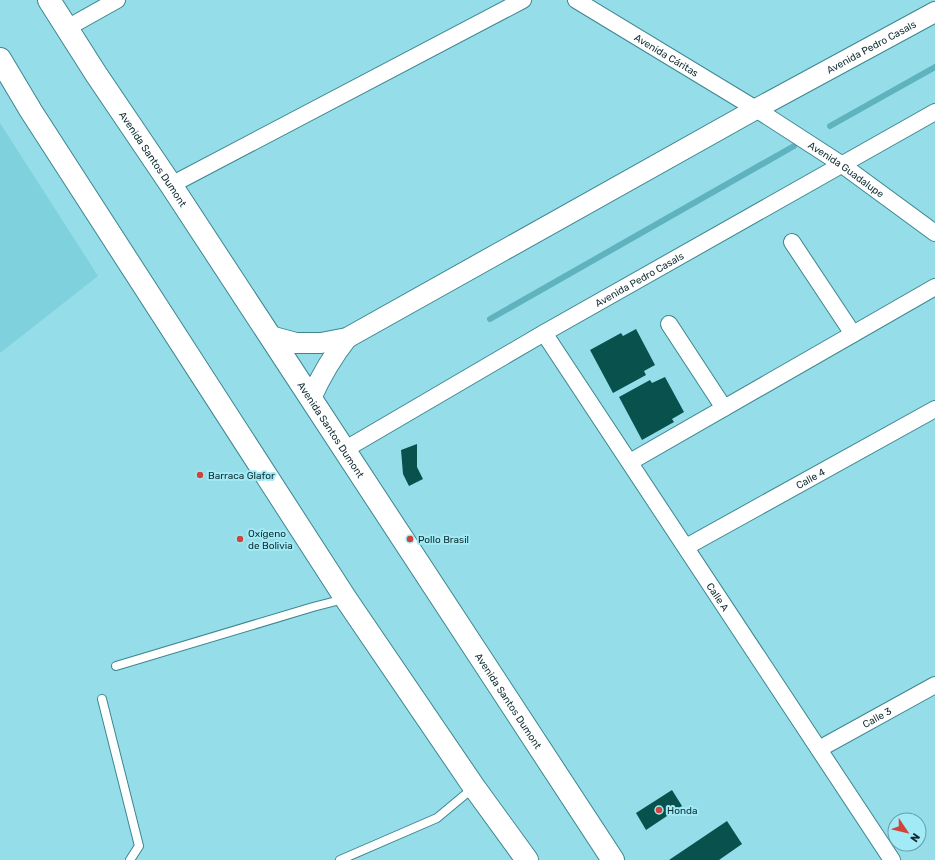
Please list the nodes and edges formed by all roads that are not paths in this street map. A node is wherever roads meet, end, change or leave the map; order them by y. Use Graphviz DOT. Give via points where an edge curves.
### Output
graph roads {
  1 [pos="49,0"];
  2 [pos="116,0"];
  3 [pos="524,0"];
  4 [pos="576,0"];
  5 [pos="935,12"];
  6 [pos="67,28"];
  7 [pos="0,59"];
  8 [pos="756,109"];
  9 [pos="935,112"];
  10 [pos="841,164"];
  11 [pos="171,185"];
  12 [pos="935,232"];
  13 [pos="792,242"];
  14 [pos="935,287"];
  15 [pos="670,324"];
  16 [pos="544,333"];
  17 [pos="853,334"];
  18 [pos="270,336"];
  19 [pos="347,338"];
  20 [pos="311,398"];
  21 [pos="724,408"];
  22 [pos="935,409"];
  23 [pos="344,450"];
  24 [pos="630,462"];
  25 [pos="686,547"];
  26 [pos="346,599"];
  27 [pos="116,666"];
  28 [pos="935,685"];
  29 [pos="102,700"];
  30 [pos="819,749"];
  31 [pos="474,787"];
  32 [pos="130,860"];
  33 [pos="340,860"];
  34 [pos="527,860"];
  35 [pos="613,860"];
  36 [pos="892,860"];
  1 -- 6 [label="main road, Avenida Santos Dumont"];
  2 -- 6 [label="street"];
  3 -- 11 [label="street"];
  4 -- 8 [label="street, Avenida Cáritas"];
  5 -- 8 [label="street, Avenida Pedro Casals"];
  6 -- 11 [label="main road, Avenida Santos Dumont"];
  7 -- 26 [label="main road"];
  8 -- 10 [label="street, Avenida Guadalupe"];
  8 -- 19 [label="street, Avenida Pedro Casals"];
  9 -- 10 [label="street, Avenida Pedro Casals"];
  10 -- 12 [label="street, Avenida Guadalupe"];
  10 -- 16 [label="street, Avenida Pedro Casals"];
  11 -- 18 [label="main road, Avenida Santos Dumont"];
  13 -- 17 [label="street"];
  14 -- 17 [label="street"];
  15 -- 21 [label="street"];
  16 -- 23 [label="street, Avenida Pedro Casals"];
  16 -- 24 [label="street, Calle A"];
  17 -- 21 [label="street"];
  18 -- 19 [label="street, Avenida Pedro Casals" via="296,343 321,343"];
  18 -- 20 [label="main road, Avenida Santos Dumont"];
  19 -- 20 [label="street, Avenida Pedro Casals" via="320,377"];
  20 -- 23 [label="main road, Avenida Santos Dumont"];
  21 -- 24 [label="street"];
  22 -- 25 [label="street, Calle 4"];
  23 -- 35 [label="main road, Avenida Santos Dumont"];
  24 -- 25 [label="street, Calle A"];
  25 -- 30 [label="street, Calle A"];
  26 -- 27 [label="lane"];
  26 -- 31 [label="main road"];
  28 -- 30 [label="street, Calle 3"];
  29 -- 32 [label="lane" via="139,846"];
  30 -- 36 [label="street, Calle A"];
  31 -- 33 [label="lane" via="437,818"];
  31 -- 34 [label="main road"];
}
